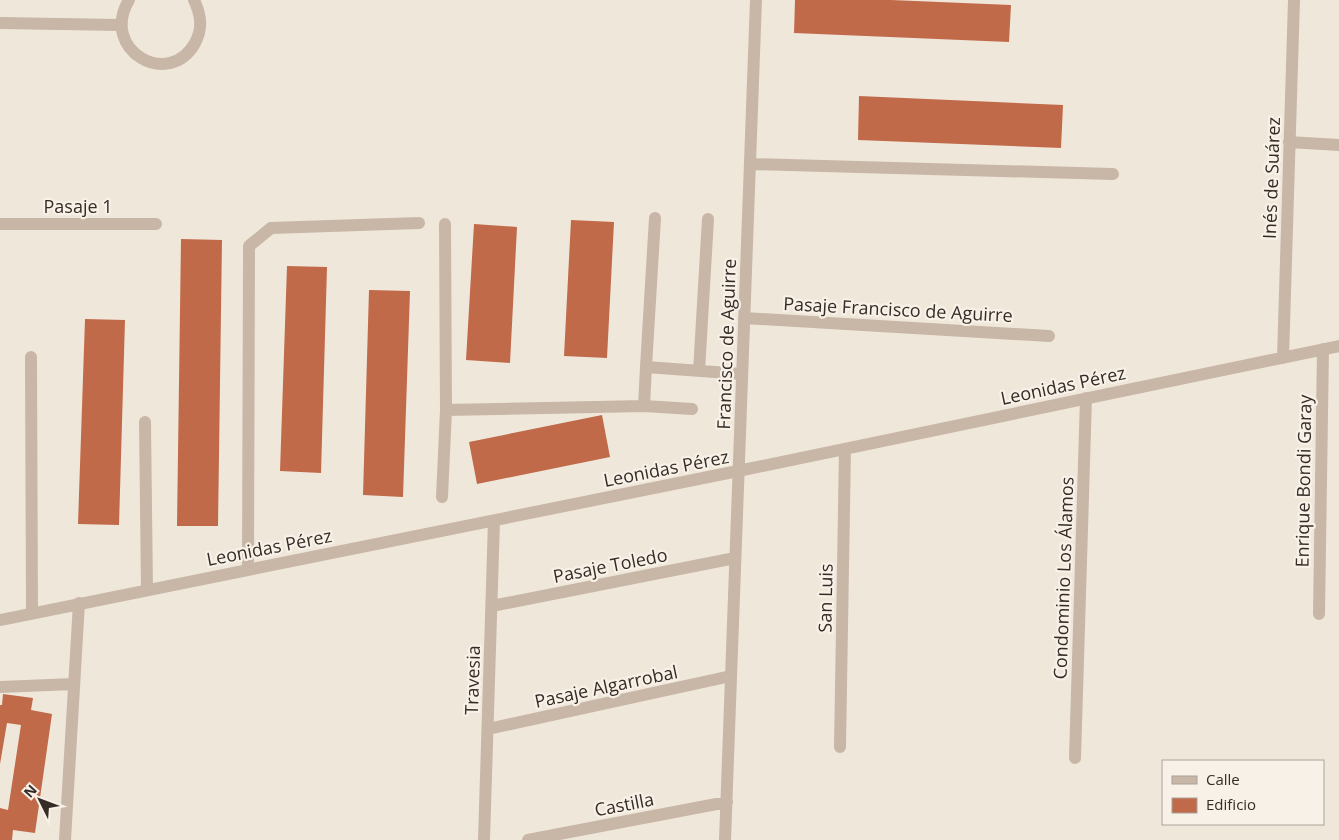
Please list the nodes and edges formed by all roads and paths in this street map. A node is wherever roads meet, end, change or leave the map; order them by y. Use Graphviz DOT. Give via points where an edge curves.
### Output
graph roads {
  1 [pos="129,0"];
  2 [pos="194,0"];
  3 [pos="756,0"];
  4 [pos="1294,0"];
  5 [pos="0,23"];
  6 [pos="120,25"];
  7 [pos="1289,142"];
  8 [pos="1339,145"];
  9 [pos="750,164"];
  10 [pos="1112,174"];
  11 [pos="655,218"];
  12 [pos="708,218"];
  13 [pos="419,223"];
  14 [pos="0,224"];
  15 [pos="156,224"];
  16 [pos="444,224"];
  17 [pos="744,318"];
  18 [pos="1050,336"];
  19 [pos="1339,346"];
  20 [pos="1323,349"];
  21 [pos="31,357"];
  22 [pos="1283,358"];
  23 [pos="646,367"];
  24 [pos="699,371"];
  25 [pos="742,374"];
  26 [pos="1086,398"];
  27 [pos="644,406"];
  28 [pos="692,409"];
  29 [pos="446,410"];
  30 [pos="145,422"];
  31 [pos="845,449"];
  32 [pos="738,471"];
  33 [pos="442,497"];
  34 [pos="494,520"];
  35 [pos="735,558"];
  36 [pos="248,570"];
  37 [pos="147,590"];
  38 [pos="79,603"];
  39 [pos="492,606"];
  40 [pos="32,613"];
  41 [pos="1319,614"];
  42 [pos="0,620"];
  43 [pos="731,676"];
  44 [pos="74,684"];
  45 [pos="0,687"];
  46 [pos="488,729"];
  47 [pos="840,747"];
  48 [pos="1075,758"];
  49 [pos="727,802"];
  50 [pos="65,840"];
  51 [pos="484,840"];
  52 [pos="528,840"];
  53 [pos="725,840"];
  1 -- 6 [label="street"];
  2 -- 6 [label="street" via="201,15 200,34 190,52 172,62 158,64 144,60 129,49"];
  3 -- 9 [label="street, Francisco de Aguirre"];
  4 -- 7 [label="street, Inés de Suárez"];
  5 -- 6 [label="street"];
  7 -- 8 [label="street"];
  7 -- 22 [label="street, Inés de Suárez"];
  9 -- 10 [label="street"];
  9 -- 17 [label="street, Francisco de Aguirre"];
  11 -- 23 [label="street"];
  12 -- 24 [label="street"];
  13 -- 36 [label="street" via="271,228 249,246"];
  14 -- 15 [label="street, Pasaje 1"];
  16 -- 29 [label="street"];
  17 -- 18 [label="street, Pasaje Francisco de Aguirre"];
  17 -- 25 [label="street, Francisco de Aguirre"];
  19 -- 20 [label="street, Leonidas Pérez"];
  20 -- 22 [label="street, Leonidas Pérez"];
  20 -- 41 [label="street, Enrique Bondi Garay"];
  21 -- 40 [label="street"];
  22 -- 26 [label="street, Leonidas Pérez"];
  23 -- 24 [label="street"];
  23 -- 27 [label="street"];
  24 -- 25 [label="street"];
  25 -- 32 [label="street, Francisco de Aguirre"];
  26 -- 31 [label="street, Leonidas Pérez"];
  26 -- 48 [label="street, Condominio Los Álamos"];
  27 -- 28 [label="street"];
  27 -- 29 [label="street"];
  29 -- 33 [label="street"];
  30 -- 37 [label="street"];
  31 -- 32 [label="street, Leonidas Pérez"];
  31 -- 47 [label="street, San Luis"];
  32 -- 34 [label="street, Leonidas Pérez"];
  32 -- 35 [label="street, Francisco de Aguirre"];
  34 -- 36 [label="street, Leonidas Pérez"];
  34 -- 39 [label="street, Travesia"];
  35 -- 39 [label="street, Pasaje Toledo"];
  35 -- 43 [label="street, Francisco de Aguirre"];
  36 -- 37 [label="street, Leonidas Pérez"];
  37 -- 38 [label="street, Leonidas Pérez"];
  38 -- 40 [label="street, Leonidas Pérez"];
  38 -- 44 [label="street"];
  39 -- 46 [label="street, Travesia"];
  40 -- 42 [label="street, Leonidas Pérez"];
  43 -- 46 [label="street, Pasaje Algarrobal"];
  43 -- 49 [label="street, Francisco de Aguirre"];
  44 -- 45 [label="street"];
  44 -- 50 [label="street"];
  46 -- 51 [label="street, Travesia"];
  49 -- 52 [label="street, Castilla"];
  49 -- 53 [label="street, Francisco de Aguirre"];
}
